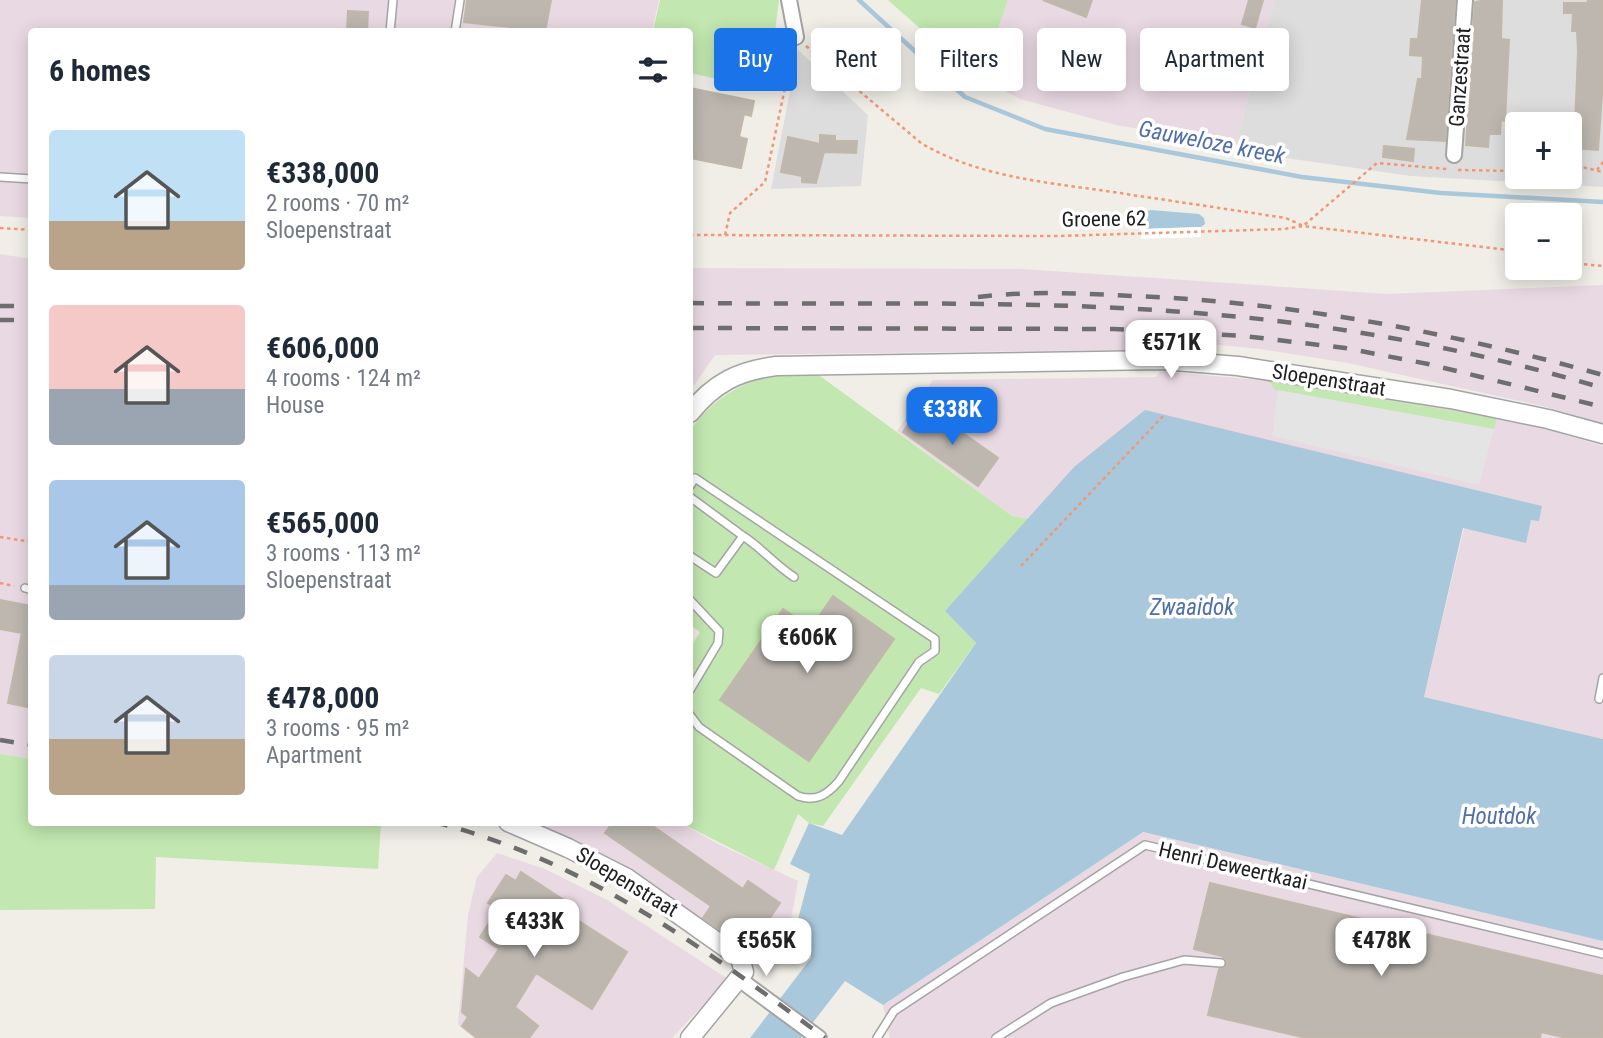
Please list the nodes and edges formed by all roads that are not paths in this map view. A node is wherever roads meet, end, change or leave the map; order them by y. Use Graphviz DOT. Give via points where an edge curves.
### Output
graph roads {
  1 [pos="393,0"];
  2 [pos="460,0"];
  3 [pos="789,0"];
  4 [pos="1465,0"];
  5 [pos="390,28"];
  6 [pos="456,28"];
  7 [pos="794,28"];
  8 [pos="1454,155"];
  9 [pos="0,177"];
  10 [pos="28,179"];
  11 [pos="693,411"];
  12 [pos="1603,434"];
  13 [pos="693,481"];
  14 [pos="693,499"];
  15 [pos="743,536"];
  16 [pos="693,558"];
  17 [pos="794,577"];
  18 [pos="693,603"];
  19 [pos="1603,678"];
  20 [pos="693,685"];
  21 [pos="1599,699"];
  22 [pos="693,719"];
  23 [pos="517,826"];
  24 [pos="1603,954"];
  25 [pos="1221,963"];
  26 [pos="738,979"];
  27 [pos="690,1038"];
  28 [pos="818,1038"];
  29 [pos="877,1038"];
  30 [pos="996,1038"];
  1 -- 5 [label="lane"];
  2 -- 6 [label="lane"];
  3 -- 7 [label="street"];
  4 -- 8 [label="street, Ganzestraat"];
  9 -- 10 [label="lane"];
  11 -- 12 [label="street, Sloepenstraat" via="732,375 776,366 1162,360 1238,366 1451,399"];
  13 -- 22 [label="lane" via="695,478 935,639 934,651 919,662 839,781 827,794 810,800 798,796"];
  14 -- 15 [label="lane"];
  15 -- 16 [label="lane" via="716,573"];
  15 -- 17 [label="lane"];
  18 -- 20 [label="lane" via="719,631 718,643"];
  19 -- 21 [label="lane"];
  23 -- 26 [label="street, Sloepenstraat" via="602,864 654,894 740,958 744,972"];
  24 -- 29 [label="lane, Henri Deweertkaai" via="1145,845 894,1011"];
  25 -- 30 [label="lane" via="1184,960 1123,977 1051,1003"];
  26 -- 27 [label="street"];
  26 -- 28 [label="street"];
}
